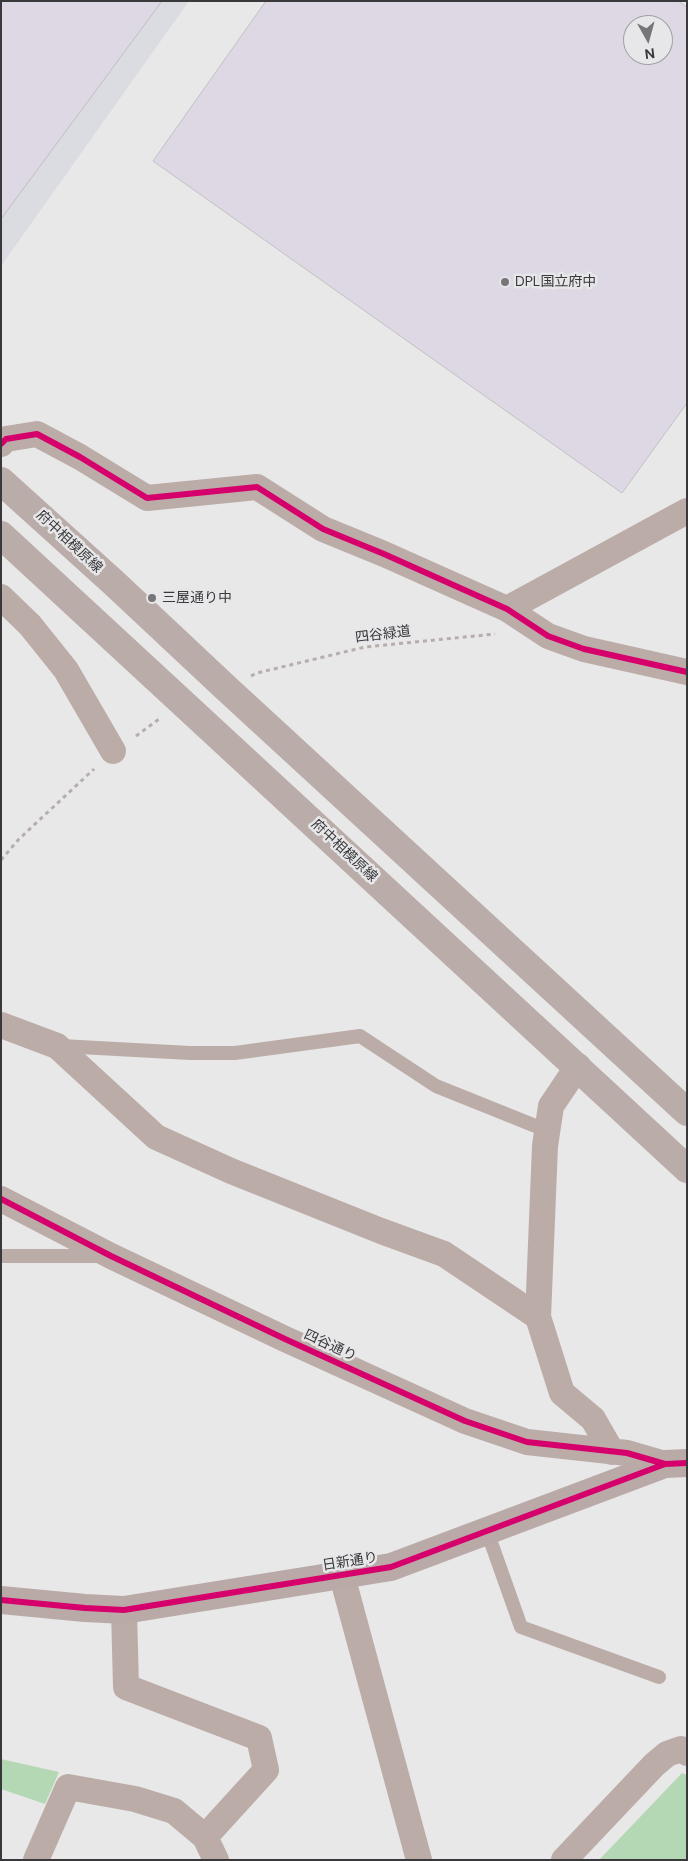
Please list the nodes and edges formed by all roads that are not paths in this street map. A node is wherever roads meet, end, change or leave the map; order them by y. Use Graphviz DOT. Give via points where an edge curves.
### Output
graph roads {
  1 [pos="1,444"];
  2 [pos="1,482"];
  3 [pos="687,511"];
  4 [pos="1,534"];
  5 [pos="1,597"];
  6 [pos="507,609"];
  7 [pos="687,672"];
  8 [pos="114,751"];
  9 [pos="1,1025"];
  10 [pos="57,1046"];
  11 [pos="578,1066"];
  12 [pos="687,1112"];
  13 [pos="548,1131"];
  14 [pos="687,1169"];
  15 [pos="1,1199"];
  16 [pos="1,1256"];
  17 [pos="111,1256"];
  18 [pos="538,1317"];
  19 [pos="612,1452"];
  20 [pos="676,1463"];
  21 [pos="487,1531"];
  22 [pos="342,1576"];
  23 [pos="1,1600"];
  24 [pos="124,1610"];
  25 [pos="658,1677"];
  26 [pos="687,1753"];
  27 [pos="205,1837"];
  28 [pos="36,1860"];
  29 [pos="216,1860"];
  30 [pos="419,1860"];
  31 [pos="564,1860"];
  1 -- 6 [label="street" via="6,439 37,434 148,498 257,487 323,529"];
  2 -- 12 [label="main road, 府中相模原線"];
  3 -- 6 [label="street"];
  4 -- 11 [label="main road, 府中相模原線"];
  5 -- 8 [label="street" via="30,624 66,670"];
  6 -- 7 [label="street" via="548,636 584,649"];
  9 -- 10 [label="street"];
  10 -- 13 [label="lane" via="235,1053 360,1036 436,1086"];
  10 -- 18 [label="street" via="156,1137 231,1171 444,1254"];
  11 -- 13 [label="street" via="552,1106"];
  11 -- 14 [label="main road, 府中相模原線"];
  13 -- 18 [label="street"];
  15 -- 17 [label="street, 四谷通り"];
  16 -- 17 [label="lane"];
  17 -- 19 [label="street, 四谷通り" via="465,1421 527,1442"];
  18 -- 19 [label="street" via="562,1393 593,1419"];
  19 -- 20 [label="street, 四谷通り"];
  20 -- 21 [label="street, 日新通り"];
  21 -- 22 [label="street, 日新通り" via="391,1568"];
  21 -- 25 [label="lane" via="520,1627"];
  22 -- 24 [label="street, 日新通り"];
  22 -- 30 [label="street"];
  23 -- 24 [label="street, 日新通り"];
  24 -- 27 [label="street" via="126,1687 259,1738 266,1770"];
  26 -- 31 [label="street" via="681,1749 667,1754 654,1765"];
  27 -- 28 [label="street" via="174,1811 135,1799 68,1787"];
  27 -- 29 [label="street"];
}
